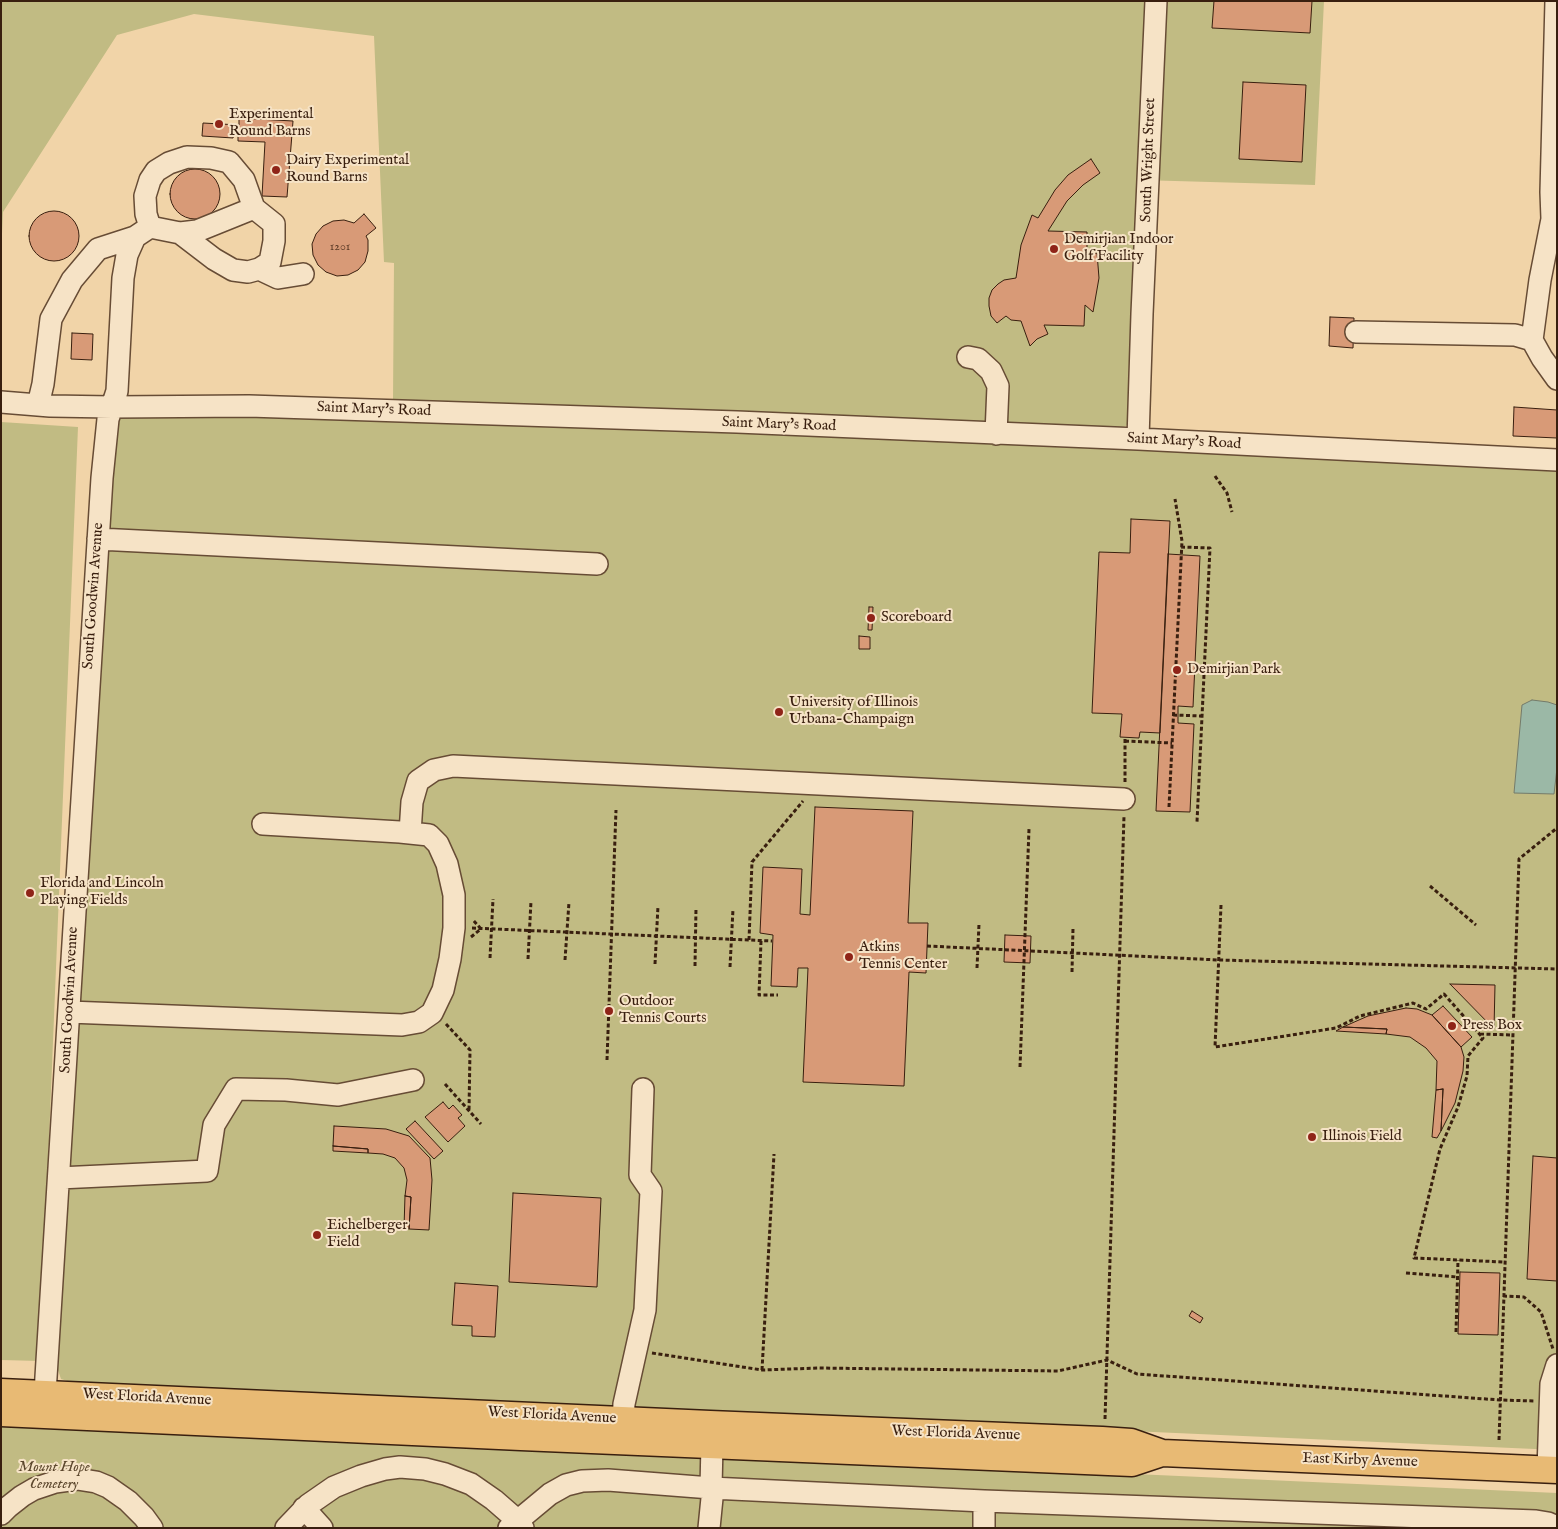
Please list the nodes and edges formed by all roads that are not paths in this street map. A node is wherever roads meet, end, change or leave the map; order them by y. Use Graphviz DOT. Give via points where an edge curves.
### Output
graph roads {
  1 [pos="1156,1"];
  2 [pos="1556,1"];
  3 [pos="254,208"];
  4 [pos="1554,222"];
  5 [pos="142,232"];
  6 [pos="180,233"];
  7 [pos="259,269"];
  8 [pos="303,274"];
  9 [pos="1356,332"];
  10 [pos="1532,340"];
  11 [pos="968,357"];
  12 [pos="1557,379"];
  13 [pos="1,402"];
  14 [pos="38,405"];
  15 [pos="112,407"];
  16 [pos="996,434"];
  17 [pos="1138,439"];
  18 [pos="1557,460"];
  19 [pos="98,539"];
  20 [pos="597,564"];
  21 [pos="1124,798"];
  22 [pos="263,824"];
  23 [pos="410,833"];
  24 [pos="69,1012"];
  25 [pos="413,1080"];
  26 [pos="643,1089"];
  27 [pos="59,1178"];
  28 [pos="1555,1359"];
  29 [pos="1,1392"];
  30 [pos="44,1404"];
  31 [pos="1,1413"];
  32 [pos="623,1430"];
  33 [pos="1103,1441"];
  34 [pos="712,1444"];
  35 [pos="1552,1470"];
  36 [pos="711,1488"];
  37 [pos="984,1500"];
  38 [pos="304,1508"];
  39 [pos="1,1514"];
  40 [pos="1427,1522"];
  41 [pos="516,1525"];
  42 [pos="1557,1527"];
  43 [pos="152,1528"];
  44 [pos="286,1528"];
  45 [pos="322,1528"];
  46 [pos="709,1528"];
  47 [pos="984,1528"];
  1 -- 17 [label="street, South Wright Street"];
  2 -- 4 [label="street" via="1551,182"];
  3 -- 5 [label="street" via="244,180 228,162 187,157 156,171 150,180 145,196"];
  3 -- 6 [label="street" via="197,231"];
  3 -- 7 [label="street" via="274,224 270,262"];
  4 -- 10 [label="street" via="1540,280"];
  5 -- 6 [label="street"];
  5 -- 14 [label="street" via="98,249 72,280 51,319"];
  5 -- 15 [label="street, South Goodwin Avenue" via="127,255 123,278 117,391"];
  6 -- 7 [label="street" via="233,270 248,272"];
  7 -- 8 [label="street" via="278,278"];
  9 -- 10 [label="street" via="1515,335"];
  10 -- 12 [label="street"];
  11 -- 16 [label="street" via="978,359 991,371 998,386"];
  13 -- 14 [label="street, Saint Mary's Road"];
  14 -- 15 [label="street, Saint Mary's Road"];
  15 -- 16 [label="street, Saint Mary's Road" via="249,406"];
  15 -- 19 [label="street, South Goodwin Avenue" via="108,419"];
  16 -- 17 [label="street, Saint Mary's Road"];
  17 -- 18 [label="street, Saint Mary's Road"];
  19 -- 20 [label="street"];
  19 -- 24 [label="street, South Goodwin Avenue"];
  21 -- 23 [label="street" via="453,766 434,770 418,781 412,802"];
  22 -- 23 [label="street"];
  23 -- 24 [label="street" via="429,835 438,844 447,864 454,895 454,928 443,990 432,1013 419,1022 402,1026"];
  24 -- 27 [label="street, South Goodwin Avenue"];
  25 -- 27 [label="street" via="338,1095 236,1089 214,1125 207,1171"];
  26 -- 32 [label="street" via="640,1175 652,1191 645,1310 624,1404"];
  27 -- 30 [label="street, South Goodwin Avenue"];
  28 -- 35 [label="street" via="1550,1402"];
  29 -- 30 [label="main road, West Florida Avenue"];
  30 -- 31 [label="main road, West Florida Avenue"];
  30 -- 32 [label="main road, West Florida Avenue"];
  32 -- 33 [label="main road, West Florida Avenue"];
  32 -- 34 [label="main road, West Florida Avenue"];
  33 -- 34 [label="main road, West Florida Avenue"];
  33 -- 35 [label="main road, East Kirby Avenue" via="1131,1442 1162,1453"];
  34 -- 36 [label="street"];
  36 -- 37 [label="street"];
  36 -- 41 [label="street" via="582,1481 550,1494"];
  36 -- 46 [label="street"];
  37 -- 40 [label="street"];
  37 -- 47 [label="street"];
  38 -- 41 [label="street" via="334,1487 361,1476 400,1467 425,1469 471,1484 494,1500"];
  38 -- 44 [label="street"];
  38 -- 45 [label="street"];
  39 -- 43 [label="street" via="34,1489 77,1479 108,1487 128,1501"];
  40 -- 42 [label="street" via="1536,1521"];
}
